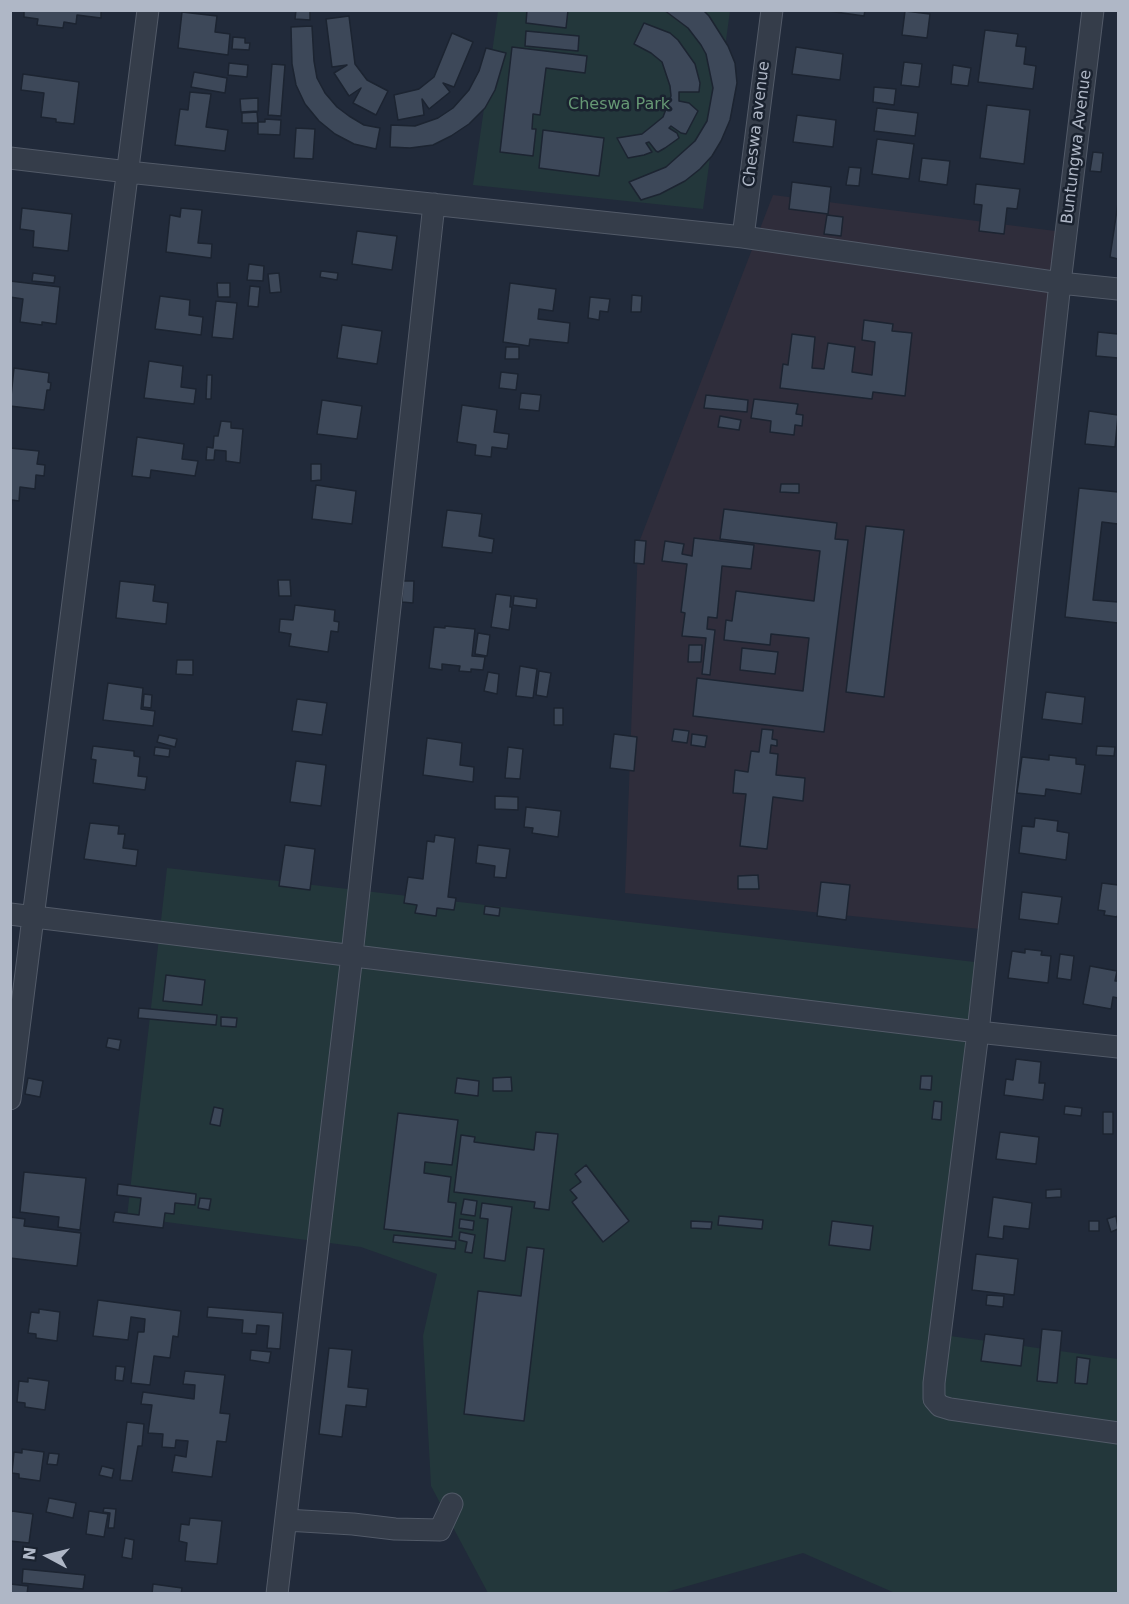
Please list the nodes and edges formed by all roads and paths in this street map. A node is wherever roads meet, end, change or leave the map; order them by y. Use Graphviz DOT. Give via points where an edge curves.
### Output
graph roads {
  1 [pos="148,10"];
  2 [pos="772,10"];
  3 [pos="1094,10"];
  4 [pos="10,158"];
  5 [pos="128,172"];
  6 [pos="434,204"];
  7 [pos="743,237"];
  8 [pos="1060,282"];
  9 [pos="1119,289"];
  10 [pos="10,914"];
  11 [pos="33,917"];
  12 [pos="352,955"];
  13 [pos="978,1032"];
  14 [pos="1119,1047"];
  15 [pos="10,1099"];
  16 [pos="1119,1432"];
  17 [pos="452,1504"];
  18 [pos="286,1520"];
  19 [pos="277,1593"];
  1 -- 5 [label="street"];
  2 -- 7 [label="street, Cheswa avenue"];
  3 -- 8 [label="street, Buntungwa Avenue"];
  4 -- 5 [label="street"];
  5 -- 6 [label="street"];
  5 -- 11 [label="street"];
  6 -- 7 [label="street"];
  6 -- 12 [label="street"];
  7 -- 8 [label="street"];
  8 -- 9 [label="street"];
  8 -- 13 [label="street, Buntungwa Avenue"];
  10 -- 11 [label="street"];
  11 -- 12 [label="street"];
  11 -- 15 [label="street"];
  12 -- 13 [label="street"];
  12 -- 18 [label="street"];
  13 -- 14 [label="street"];
  13 -- 16 [label="street, Buntungwa Avenue" via="934,1399 950,1409"];
  17 -- 18 [label="street" via="440,1530"];
  18 -- 19 [label="street"];
}
